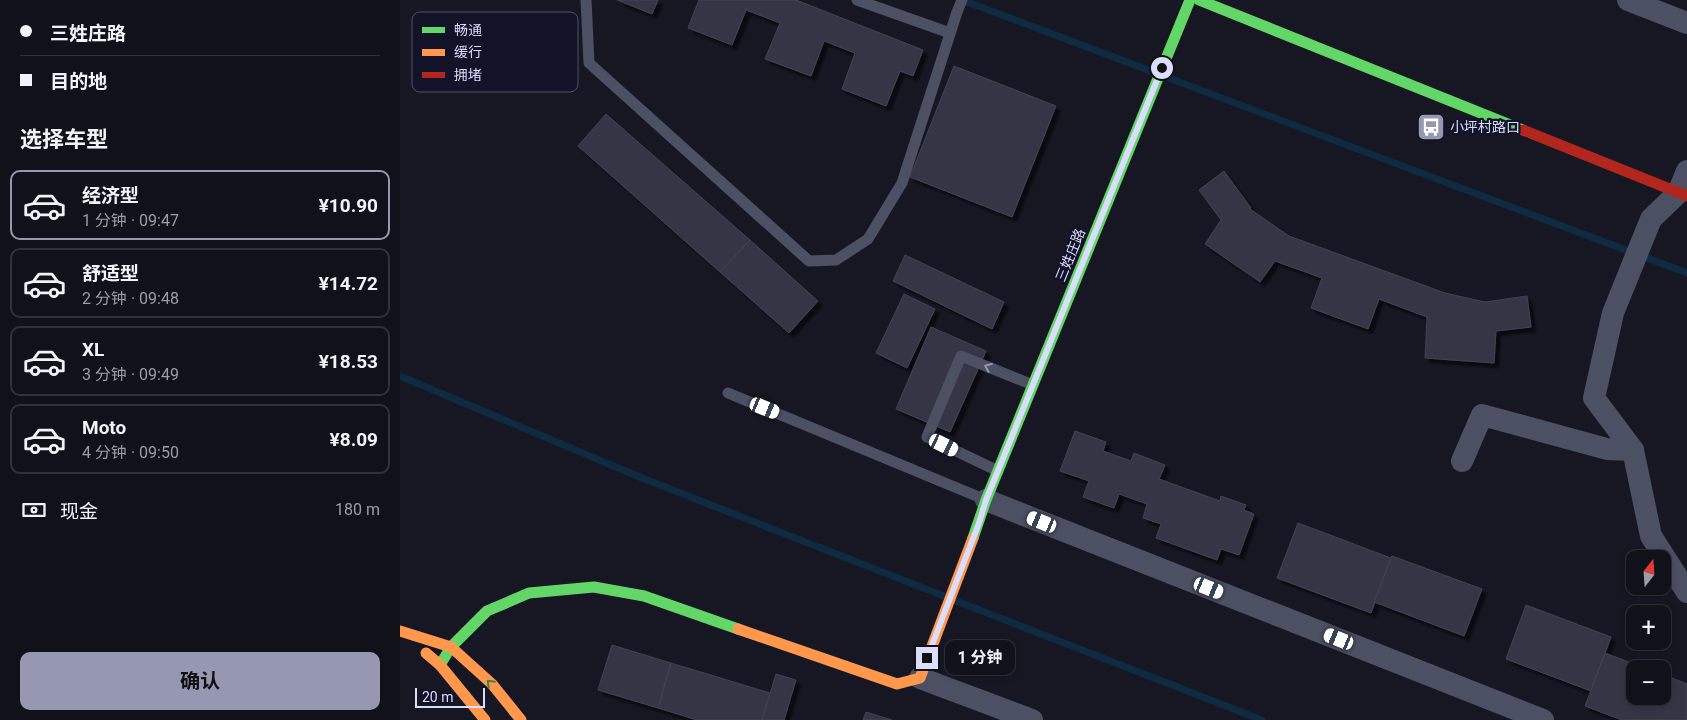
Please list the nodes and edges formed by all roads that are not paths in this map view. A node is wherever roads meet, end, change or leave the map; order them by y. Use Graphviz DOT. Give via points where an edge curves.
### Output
graph roads {
  1 [pos="586,0"];
  2 [pos="857,0"];
  3 [pos="962,0"];
  4 [pos="1190,0"];
  5 [pos="1199,0"];
  6 [pos="1628,0"];
  7 [pos="1687,23"];
  8 [pos="950,33"];
  9 [pos="1687,171"];
  10 [pos="1683,195"];
  11 [pos="1033,386"];
  12 [pos="728,393"];
  13 [pos="1634,450"];
  14 [pos="1462,461"];
  15 [pos="998,471"];
  16 [pos="986,500"];
  17 [pos="1687,592"];
  18 [pos="400,631"];
  19 [pos="451,647"];
  20 [pos="440,666"];
  21 [pos="924,668"];
  22 [pos="485,720"];
  23 [pos="521,720"];
  24 [pos="1032,720"];
  25 [pos="1543,720"];
  1 -- 8 [label="lane" via="589,63 808,262 836,260 868,239 902,183"];
  2 -- 8 [label="lane"];
  3 -- 8 [label="lane"];
  4 -- 11 [label="street, 三姓庄路"];
  5 -- 10 [label="street"];
  6 -- 7 [label="street"];
  9 -- 10 [label="street"];
  10 -- 13 [label="street" via="1651,220 1613,313 1594,398"];
  11 -- 15 [label="street, 三姓庄路"];
  11 -- 15 [label="lane, one-way" via="961,356 927,436"];
  12 -- 16 [label="lane"];
  13 -- 14 [label="street" via="1607,449 1482,416"];
  13 -- 17 [label="street" via="1651,536"];
  15 -- 16 [label="street, 三姓庄路"];
  16 -- 21 [label="street, 三姓庄路"];
  16 -- 25 [label="street"];
  18 -- 19 [label="street"];
  18 -- 20 [label="street"];
  19 -- 20 [label="street"];
  19 -- 21 [label="street" via="487,612 529,593 594,587 644,596 897,684"];
  23 -- 19 [label="street, one-way" via="492,684"];
  20 -- 22 [label="street"];
  21 -- 24 [label="street"];
}
